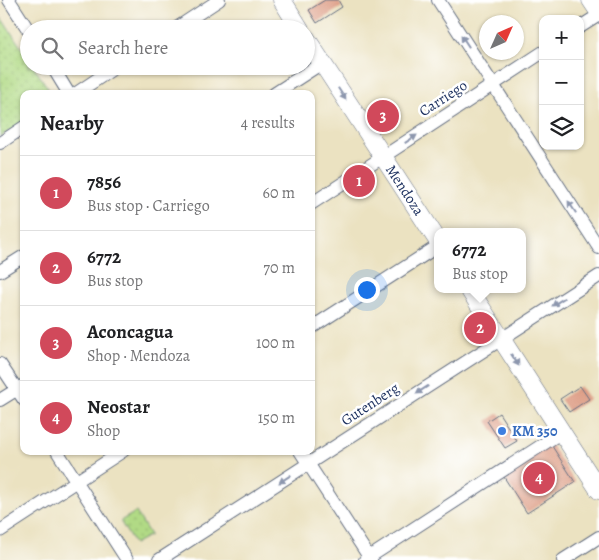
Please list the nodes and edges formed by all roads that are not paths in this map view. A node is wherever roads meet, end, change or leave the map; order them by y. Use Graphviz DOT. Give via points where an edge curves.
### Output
graph roads {
  1 [pos="9,0"];
  2 [pos="219,0"];
  3 [pos="282,0"];
  4 [pos="438,0"];
  5 [pos="592,0"];
  6 [pos="599,13"];
  7 [pos="22,20"];
  8 [pos="189,20"];
  9 [pos="294,20"];
  10 [pos="584,24"];
  11 [pos="315,52"];
  12 [pos="539,55"];
  13 [pos="322,63"];
  14 [pos="315,68"];
  15 [pos="58,75"];
  16 [pos="104,75"];
  17 [pos="303,75"];
  18 [pos="493,85"];
  19 [pos="67,90"];
  20 [pos="81,90"];
  21 [pos="280,90"];
  22 [pos="20,130"];
  23 [pos="0,143"];
  24 [pos="383,157"];
  25 [pos="315,201"];
  26 [pos="434,235"];
  27 [pos="599,248"];
  28 [pos="434,249"];
  29 [pos="20,258"];
  30 [pos="0,271"];
  31 [pos="599,276"];
  32 [pos="472,293"];
  33 [pos="315,325"];
  34 [pos="501,339"];
  35 [pos="0,364"];
  36 [pos="20,387"];
  37 [pos="0,400"];
  38 [pos="562,432"];
  39 [pos="59,455"];
  40 [pos="117,455"];
  41 [pos="302,455"];
  42 [pos="308,464"];
  43 [pos="76,482"];
  44 [pos="599,490"];
  45 [pos="0,532"];
  46 [pos="599,536"];
  47 [pos="368,559"];
  48 [pos="127,560"];
  49 [pos="159,560"];
  50 [pos="563,560"];
  1 -- 7 [label="street"];
  2 -- 8 [label="street"];
  3 -- 9 [label="main road"];
  18 -- 4 [label="street, one-way"];
  5 -- 6 [label="main road"];
  6 -- 10 [label="street"];
  11 -- 13 [label="main road, Mendoza"];
  12 -- 18 [label="street, Carriego"];
  13 -- 14 [label="street"];
  13 -- 24 [label="main road, Mendoza, one-way"];
  15 -- 19 [label="street"];
  16 -- 20 [label="street"];
  17 -- 21 [label="street"];
  24 -- 18 [label="street, Carriego, one-way"];
  27 -- 18 [label="street, one-way"];
  22 -- 23 [label="street"];
  24 -- 25 [label="street, Carriego"];
  24 -- 26 [label="main road, Mendoza"];
  28 -- 33 [label="street"];
  29 -- 30 [label="street"];
  31 -- 34 [label="street, Gutenberg, one-way"];
  32 -- 34 [label="main road"];
  34 -- 38 [label="main road, one-way"];
  34 -- 42 [label="street, Gutenberg, one-way"];
  35 -- 36 [label="street"];
  36 -- 37 [label="street"];
  38 -- 44 [label="main road"];
  38 -- 47 [label="street"];
  39 -- 43 [label="street"];
  40 -- 43 [label="street"];
  41 -- 42 [label="street"];
  42 -- 47 [label="street"];
  42 -- 49 [label="street, Gutenberg, one-way"];
  43 -- 45 [label="street"];
  43 -- 48 [label="street"];
  46 -- 50 [label="street"];
}
